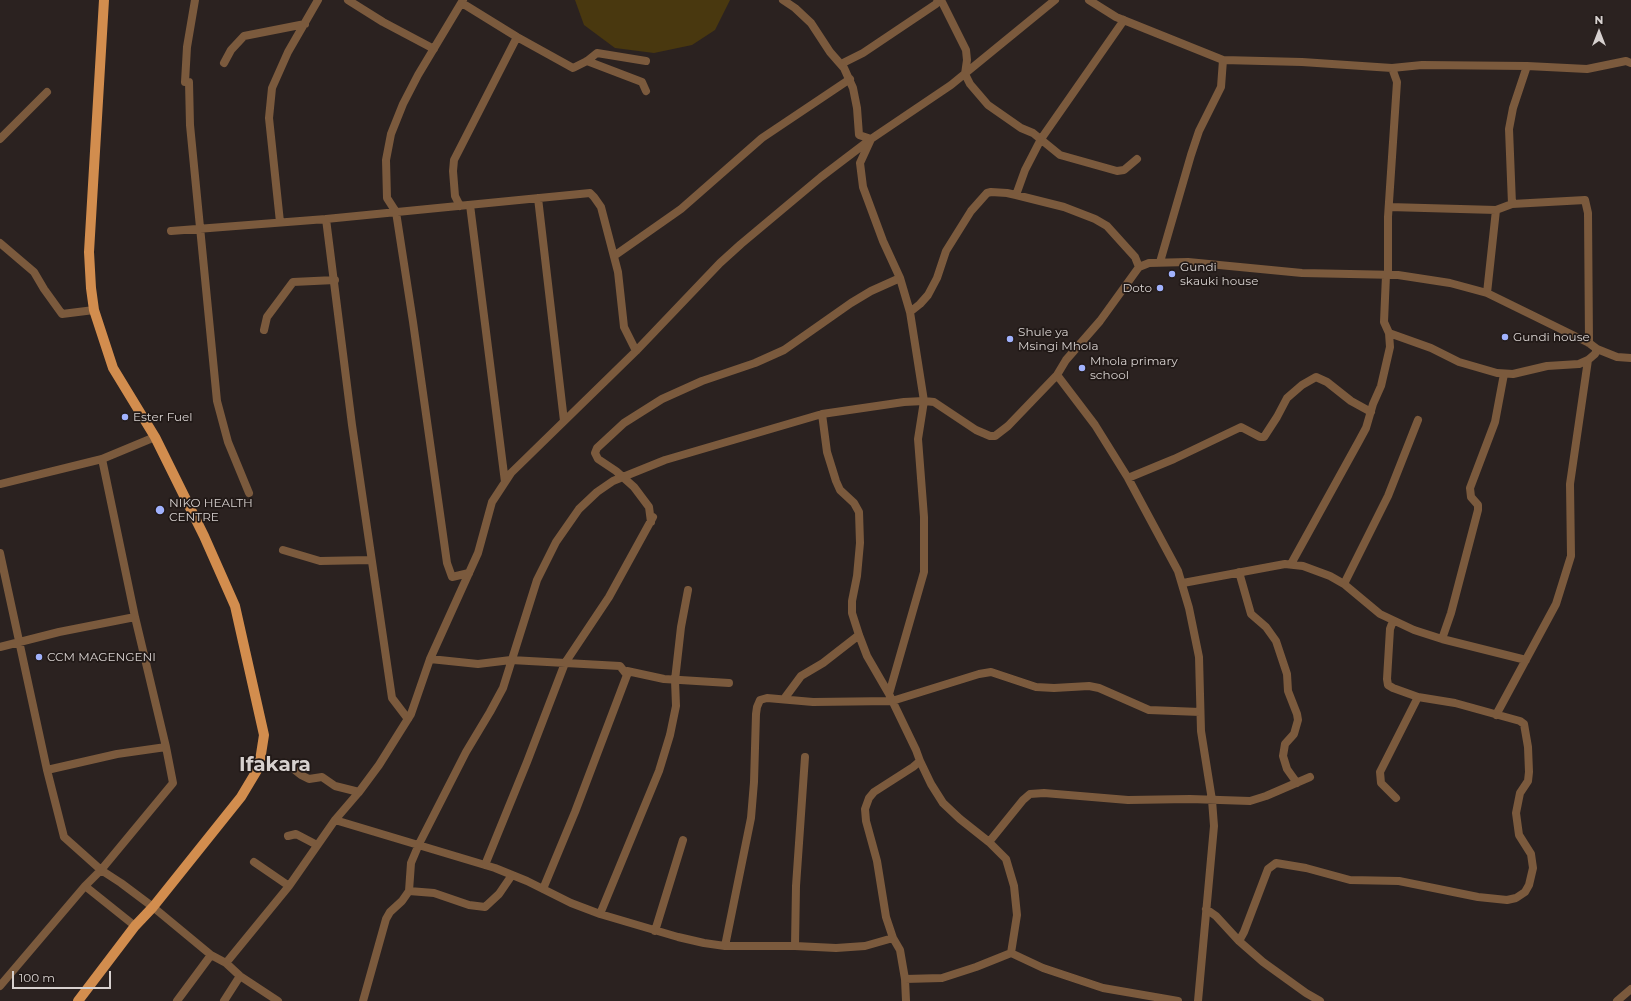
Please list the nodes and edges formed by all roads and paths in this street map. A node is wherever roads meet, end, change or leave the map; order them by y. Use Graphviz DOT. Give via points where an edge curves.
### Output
graph roads {
  1 [pos="104,0"];
  2 [pos="195,0"];
  3 [pos="318,0"];
  4 [pos="348,0"];
  5 [pos="783,0"];
  6 [pos="940,0"];
  7 [pos="1055,0"];
  8 [pos="1089,0"];
  9 [pos="463,1"];
  10 [pos="1124,20"];
  11 [pos="305,24"];
  12 [pos="517,37"];
  13 [pos="434,48"];
  14 [pos="1223,60"];
  15 [pos="587,61"];
  16 [pos="646,61"];
  17 [pos="224,63"];
  18 [pos="1631,63"];
  19 [pos="840,64"];
  20 [pos="1527,66"];
  21 [pos="1392,68"];
  22 [pos="965,74"];
  23 [pos="850,79"];
  24 [pos="646,90"];
  25 [pos="47,92"];
  26 [pos="0,139"];
  27 [pos="871,139"];
  28 [pos="1041,139"];
  29 [pos="1137,159"];
  30 [pos="1016,195"];
  31 [pos="538,198"];
  32 [pos="1512,204"];
  33 [pos="470,205"];
  34 [pos="460,206"];
  35 [pos="1389,207"];
  36 [pos="1496,210"];
  37 [pos="396,212"];
  38 [pos="326,219"];
  39 [pos="280,222"];
  40 [pos="200,229"];
  41 [pos="171,231"];
  42 [pos="0,243"];
  43 [pos="614,256"];
  44 [pos="1160,262"];
  45 [pos="1139,267"];
  46 [pos="1387,275"];
  47 [pos="900,278"];
  48 [pos="335,280"];
  49 [pos="1487,293"];
  50 [pos="94,310"];
  51 [pos="910,312"];
  52 [pos="264,330"];
  53 [pos="1389,332"];
  54 [pos="1589,343"];
  55 [pos="1597,349"];
  56 [pos="636,350"];
  57 [pos="1631,358"];
  58 [pos="1588,360"];
  59 [pos="1504,374"];
  60 [pos="1057,375"];
  61 [pos="924,401"];
  62 [pos="1371,412"];
  63 [pos="822,414"];
  64 [pos="1418,420"];
  65 [pos="564,421"];
  66 [pos="155,437"];
  67 [pos="102,459"];
  68 [pos="624,477"];
  69 [pos="1128,478"];
  70 [pos="505,482"];
  71 [pos="0,484"];
  72 [pos="249,493"];
  73 [pos="283,550"];
  74 [pos="0,553"];
  75 [pos="371,560"];
  76 [pos="1291,564"];
  77 [pos="1238,572"];
  78 [pos="469,573"];
  79 [pos="1183,583"];
  80 [pos="1344,584"];
  81 [pos="688,590"];
  82 [pos="136,616"];
  83 [pos="1393,620"];
  84 [pos="858,636"];
  85 [pos="1442,639"];
  86 [pos="19,642"];
  87 [pos="0,647"];
  88 [pos="430,659"];
  89 [pos="511,660"];
  90 [pos="1526,660"];
  91 [pos="565,663"];
  92 [pos="627,675"];
  93 [pos="675,680"];
  94 [pos="730,683"];
  95 [pos="1418,697"];
  96 [pos="891,698"];
  97 [pos="784,700"];
  98 [pos="1200,712"];
  99 [pos="1496,715"];
  100 [pos="408,719"];
  101 [pos="166,747"];
  102 [pos="805,758"];
  103 [pos="920,760"];
  104 [pos="286,763"];
  105 [pos="47,770"];
  106 [pos="1310,777"];
  107 [pos="1297,783"];
  108 [pos="360,792"];
  109 [pos="1396,798"];
  110 [pos="1212,800"];
  111 [pos="335,820"];
  112 [pos="288,836"];
  113 [pos="683,840"];
  114 [pos="989,842"];
  115 [pos="419,844"];
  116 [pos="317,845"];
  117 [pos="254,862"];
  118 [pos="485,865"];
  119 [pos="101,870"];
  120 [pos="512,875"];
  121 [pos="84,886"];
  122 [pos="289,886"];
  123 [pos="542,889"];
  124 [pos="409,891"];
  125 [pos="153,907"];
  126 [pos="1206,909"];
  127 [pos="600,914"];
  128 [pos="135,926"];
  129 [pos="655,931"];
  130 [pos="893,938"];
  131 [pos="1239,941"];
  132 [pos="725,946"];
  133 [pos="795,946"];
  134 [pos="1011,953"];
  135 [pos="211,955"];
  136 [pos="226,962"];
  137 [pos="240,976"];
  138 [pos="905,978"];
  139 [pos="0,986"];
  140 [pos="1631,989"];
  141 [pos="78,1001"];
  142 [pos="177,1001"];
  143 [pos="224,1001"];
  144 [pos="278,1001"];
  145 [pos="363,1001"];
  146 [pos="906,1001"];
  147 [pos="1178,1001"];
  148 [pos="1198,1001"];
  149 [pos="1320,1001"];
  150 [pos="1617,1001"];
  1 -- 50 [label="main road" via="89,252 90,288"];
  2 -- 40 [label="street" via="187,47 187,82"];
  3 -- 11 [label="street"];
  4 -- 13 [label="street" via="383,22"];
  5 -- 19 [label="street" via="808,20"];
  6 -- 19 [label="street" via="863,53"];
  6 -- 22 [label="street" via="966,50"];
  7 -- 22 [label="street"];
  8 -- 10 [label="street"];
  9 -- 12 [label="street"];
  9 -- 13 [label="street"];
  10 -- 14 [label="street"];
  10 -- 28 [label="street"];
  11 -- 17 [label="street" via="244,36 231,50"];
  11 -- 39 [label="street" via="288,52 272,88 269,118"];
  12 -- 15 [label="street" via="573,68"];
  12 -- 34 [label="street" via="454,160 455,196"];
  13 -- 37 [label="street" via="403,104 391,134 386,160 387,198"];
  14 -- 21 [label="street"];
  14 -- 44 [label="street" via="1220,87 1190,155"];
  15 -- 16 [label="street" via="598,53"];
  15 -- 24 [label="street" via="642,82"];
  18 -- 20 [label="street" via="1626,61 1587,70"];
  19 -- 23 [label="street"];
  20 -- 21 [label="street" via="1422,65"];
  20 -- 32 [label="street" via="1509,129"];
  21 -- 35 [label="street" via="1398,82"];
  22 -- 27 [label="street"];
  22 -- 28 [label="street" via="988,105"];
  23 -- 27 [label="street" via="857,108 859,135"];
  23 -- 43 [label="street" via="762,138 681,209"];
  25 -- 26 [label="street"];
  27 -- 47 [label="street" via="860,163 860,173 883,242"];
  27 -- 56 [label="street" via="821,177 720,263"];
  28 -- 29 [label="street" via="1060,155 1113,170 1124,170"];
  28 -- 30 [label="street"];
  30 -- 45 [label="street" via="1064,207 1107,226 1135,257"];
  30 -- 51 [label="street" via="989,192 978,202 946,251 928,295"];
  31 -- 33 [label="street"];
  31 -- 43 [label="street" via="590,193 600,207"];
  31 -- 65 [label="street"];
  32 -- 36 [label="street"];
  32 -- 54 [label="street" via="1585,200 1588,213"];
  33 -- 34 [label="street"];
  33 -- 70 [label="street"];
  34 -- 37 [label="street"];
  35 -- 36 [label="street"];
  35 -- 46 [label="street"];
  36 -- 49 [label="street"];
  37 -- 38 [label="street"];
  37 -- 78 [label="street" via="447,563 452,577"];
  38 -- 39 [label="street"];
  38 -- 48 [label="street"];
  39 -- 40 [label="street"];
  40 -- 41 [label="street"];
  40 -- 72 [label="street" via="217,401 228,442"];
  42 -- 50 [label="street" via="34,272 62,314"];
  43 -- 56 [label="street" via="624,326"];
  44 -- 45 [label="street"];
  44 -- 46 [label="street" via="1188,262 1302,273"];
  45 -- 60 [label="street"];
  46 -- 49 [label="street" via="1412,276"];
  46 -- 53 [label="street" via="1384,322"];
  47 -- 51 [label="street"];
  47 -- 68 [label="street" via="851,303 784,350 685,388 624,423 597,448 595,453 598,459"];
  48 -- 52 [label="street" via="293,282 267,318"];
  48 -- 75 [label="street"];
  49 -- 54 [label="street"];
  50 -- 66 [label="main road" via="113,368"];
  51 -- 61 [label="street"];
  53 -- 59 [label="street" via="1459,362"];
  53 -- 62 [label="street" via="1388,363"];
  54 -- 55 [label="street"];
  55 -- 57 [label="street" via="1617,357"];
  55 -- 58 [label="street"];
  56 -- 65 [label="street"];
  58 -- 59 [label="street" via="1579,364 1547,366"];
  58 -- 90 [label="street" via="1570,484 1571,556 1556,604"];
  59 -- 85 [label="street" via="1495,422 1471,484 1470,493 1478,505 1478,510"];
  60 -- 61 [label="street" via="995,436 976,430 939,404"];
  60 -- 69 [label="street" via="1095,425"];
  61 -- 63 [label="street"];
  61 -- 96 [label="street" via="918,440 924,517 924,572"];
  62 -- 69 [label="street" via="1316,377 1302,384 1287,398 1264,437 1241,427"];
  62 -- 76 [label="street" via="1366,428"];
  63 -- 68 [label="street" via="664,460"];
  63 -- 84 [label="street" via="827,452 836,481 840,490 854,503 859,512 858,576 851,603"];
  64 -- 80 [label="street" via="1388,496"];
  65 -- 70 [label="street"];
  66 -- 67 [label="street"];
  66 -- 125 [label="main road" via="235,606 264,735 259,767 241,797"];
  67 -- 71 [label="street"];
  67 -- 82 [label="street"];
  68 -- 89 [label="street" via="607,484 579,509 556,542 537,580"];
  68 -- 91 [label="street" via="649,507 652,518 609,597"];
  69 -- 79 [label="street"];
  70 -- 78 [label="street" via="492,502 478,553"];
  73 -- 75 [label="street" via="320,561"];
  74 -- 86 [label="street"];
  75 -- 100 [label="street" via="392,698"];
  76 -- 77 [label="street"];
  76 -- 80 [label="street" via="1317,571"];
  77 -- 79 [label="street"];
  77 -- 107 [label="street" via="1251,614 1266,627 1276,641 1287,674 1288,691 1298,720 1294,734 1285,744 1283,756 1287,769"];
  78 -- 88 [label="street"];
  79 -- 98 [label="street" via="1199,656"];
  80 -- 83 [label="street" via="1380,614"];
  81 -- 93 [label="street"];
  82 -- 86 [label="street"];
  82 -- 101 [label="street"];
  83 -- 85 [label="street"];
  83 -- 95 [label="street" via="1390,629 1388,685"];
  84 -- 96 [label="street"];
  84 -- 97 [label="street" via="801,676"];
  85 -- 90 [label="street"];
  86 -- 87 [label="street"];
  86 -- 105 [label="street"];
  88 -- 89 [label="street" via="478,664"];
  88 -- 100 [label="street"];
  89 -- 91 [label="street"];
  89 -- 115 [label="street" via="503,688 466,752"];
  90 -- 99 [label="street"];
  91 -- 92 [label="street" via="620,666"];
  91 -- 118 [label="street"];
  92 -- 93 [label="street" via="628,671"];
  92 -- 123 [label="street" via="578,804"];
  93 -- 94 [label="street"];
  93 -- 127 [label="street" via="676,706 659,771"];
  95 -- 99 [label="street" via="1455,703"];
  95 -- 109 [label="street" via="1380,772 1381,783"];
  96 -- 97 [label="street" via="813,702"];
  96 -- 98 [label="street" via="990,672 1036,687 1098,688 1149,710"];
  96 -- 103 [label="street"];
  97 -- 132 [label="street" via="763,699 757,707 751,818"];
  98 -- 110 [label="street" via="1202,745"];
  99 -- 131 [label="street" via="1520,721 1524,724 1526,732 1528,779 1520,793 1516,808 1519,835 1531,854 1533,868 1525,892 1507,900 1478,897 1399,881 1350,880 1276,863 1268,869"];
  100 -- 108 [label="street"];
  101 -- 105 [label="street" via="117,754"];
  101 -- 119 [label="street" via="172,784"];
  102 -- 133 [label="street" via="796,886"];
  103 -- 114 [label="street" via="943,803"];
  103 -- 130 [label="street" via="874,792 865,809"];
  104 -- 108 [label="street" via="309,779 322,776 335,786"];
  105 -- 119 [label="street" via="64,838"];
  106 -- 107 [label="street"];
  107 -- 110 [label="street" via="1254,800"];
  108 -- 111 [label="street"];
  110 -- 114 [label="street" via="1128,800 1030,794"];
  110 -- 126 [label="street" via="1214,826"];
  111 -- 115 [label="street"];
  111 -- 116 [label="street"];
  112 -- 116 [label="street" via="296,834"];
  113 -- 129 [label="street"];
  114 -- 134 [label="street" via="1006,859 1014,886 1017,915"];
  115 -- 118 [label="street"];
  115 -- 124 [label="street" via="411,863"];
  116 -- 122 [label="street"];
  117 -- 122 [label="street"];
  118 -- 120 [label="street"];
  119 -- 121 [label="street"];
  119 -- 125 [label="street"];
  120 -- 123 [label="street"];
  120 -- 124 [label="street" via="499,894 485,907 469,905 434,893"];
  121 -- 128 [label="street"];
  121 -- 139 [label="street"];
  122 -- 136 [label="street"];
  123 -- 127 [label="street"];
  124 -- 145 [label="street" via="386,919"];
  125 -- 128 [label="main road"];
  125 -- 135 [label="street"];
  126 -- 131 [label="street"];
  126 -- 148 [label="street"];
  127 -- 129 [label="street"];
  128 -- 141 [label="main road"];
  129 -- 132 [label="street"];
  130 -- 133 [label="street" via="865,946"];
  130 -- 138 [label="street" via="900,950"];
  131 -- 149 [label="street" via="1263,962"];
  132 -- 133 [label="street"];
  134 -- 138 [label="street" via="942,978"];
  134 -- 147 [label="street" via="1043,968 1103,988"];
  135 -- 136 [label="street"];
  135 -- 142 [label="street"];
  136 -- 137 [label="street"];
  137 -- 143 [label="street"];
  137 -- 144 [label="street"];
  138 -- 146 [label="street"];
  140 -- 150 [label="street"];
}
